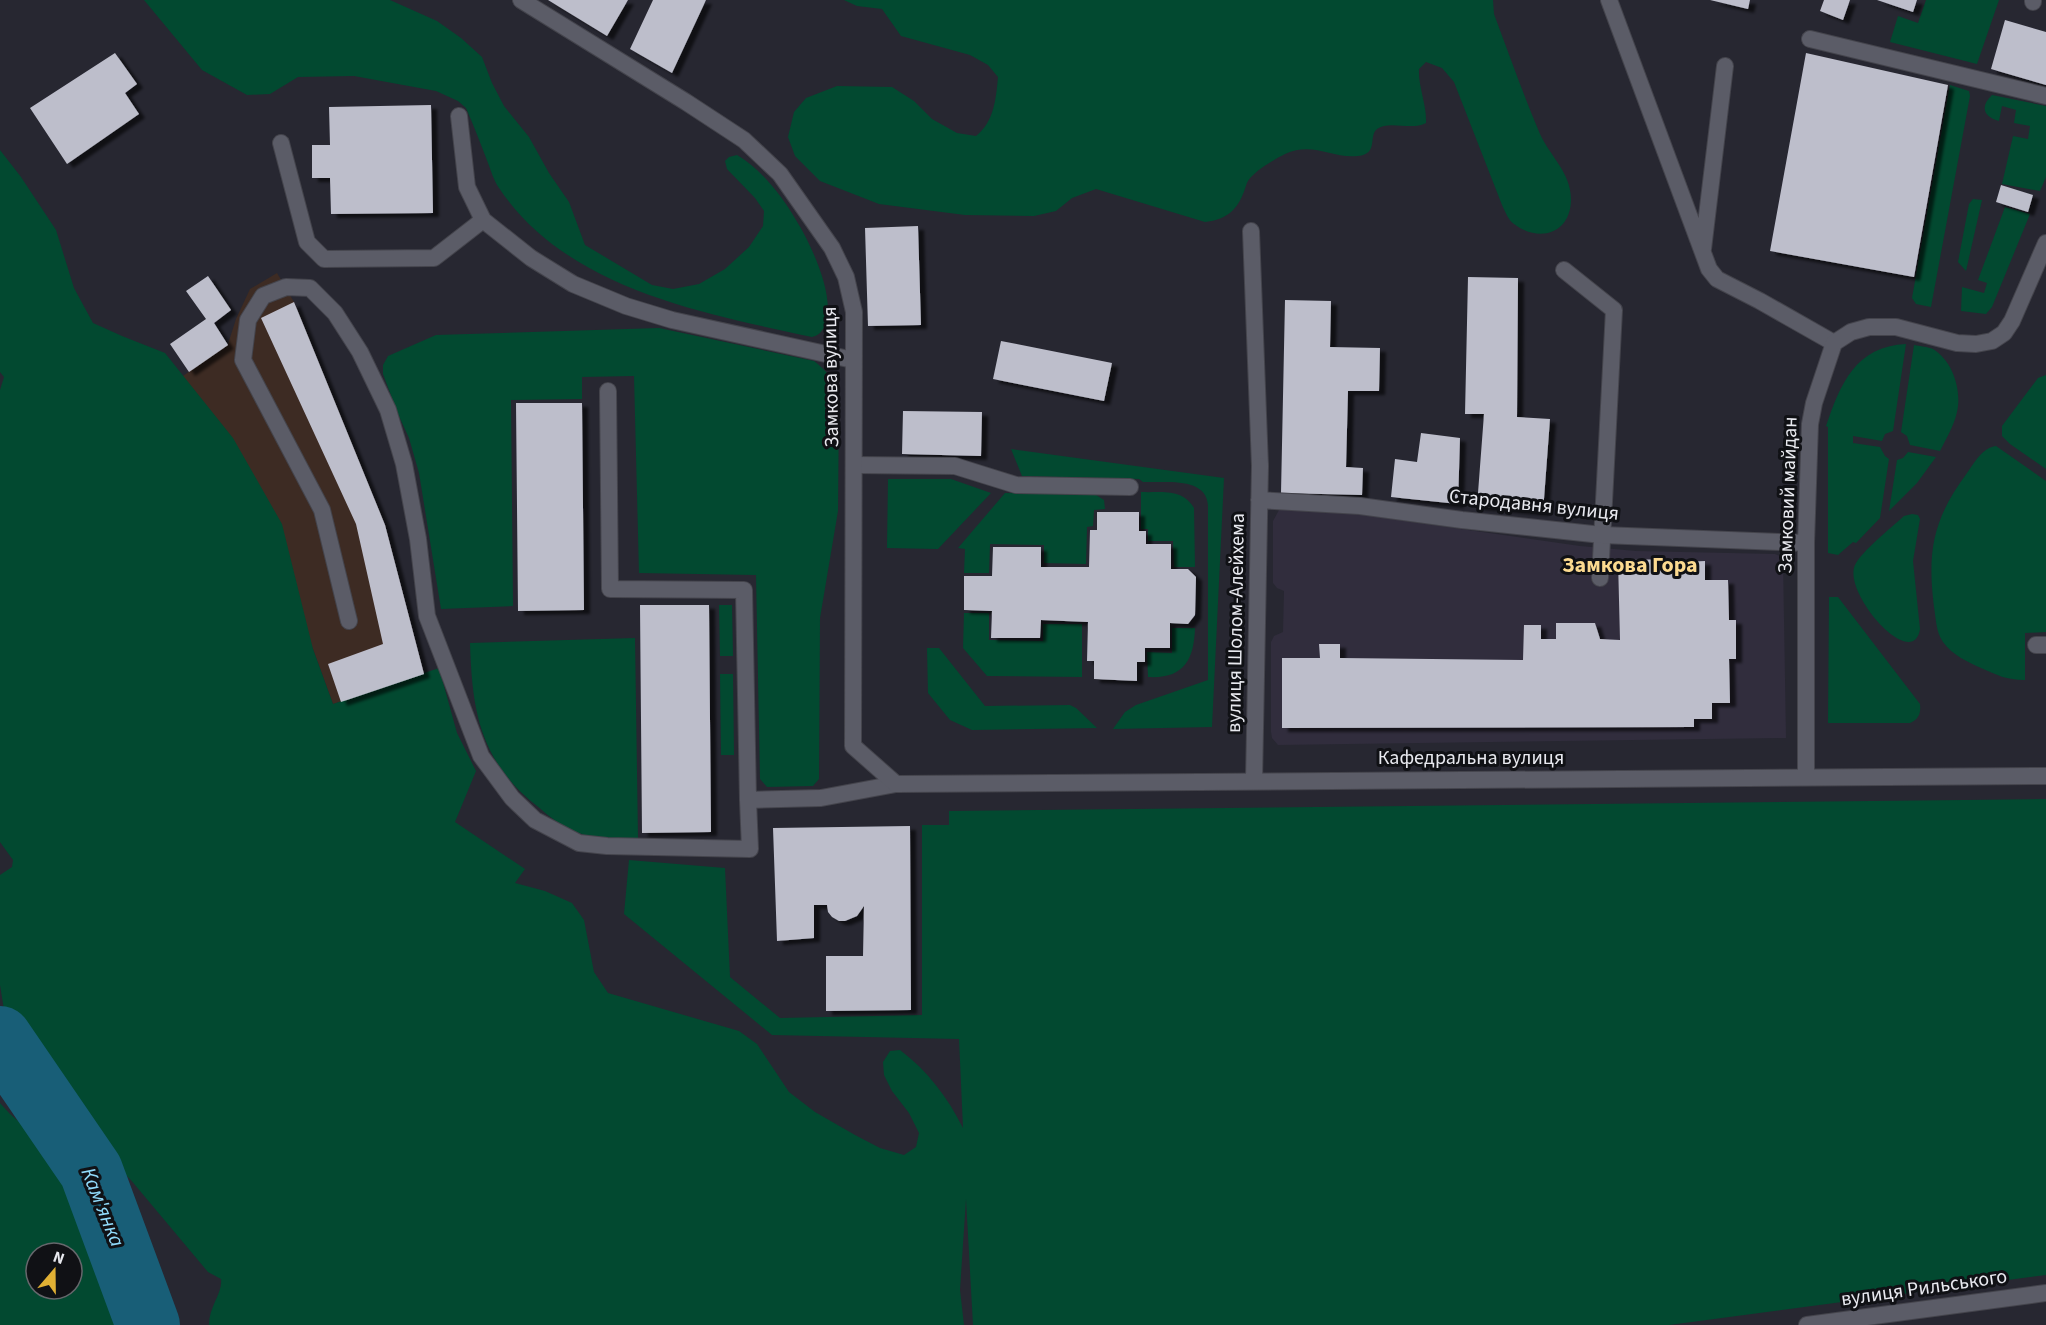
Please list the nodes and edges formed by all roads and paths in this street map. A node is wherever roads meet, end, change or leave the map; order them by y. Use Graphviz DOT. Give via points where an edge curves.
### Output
graph roads {
  1 [pos="521,0"];
  2 [pos="1609,0"];
  3 [pos="1810,39"];
  4 [pos="1725,66"];
  5 [pos="2046,96"];
  6 [pos="459,116"];
  7 [pos="281,143"];
  8 [pos="483,220"];
  9 [pos="1251,231"];
  10 [pos="2046,243"];
  11 [pos="1702,252"];
  12 [pos="1564,270"];
  13 [pos="1834,343"];
  14 [pos="853,360"];
  15 [pos="608,392"];
  16 [pos="854,465"];
  17 [pos="1130,487"];
  18 [pos="1258,500"];
  19 [pos="1602,535"];
  20 [pos="1806,543"];
  21 [pos="1600,578"];
  22 [pos="350,621"];
  23 [pos="2046,776"];
  24 [pos="1806,777"];
  25 [pos="1254,781"];
  26 [pos="896,784"];
  27 [pos="748,800"];
  28 [pos="2046,1293"];
  29 [pos="1807,1325"];
  1 -- 14 [label="street, Замкова вулиця" via="744,140 780,174 832,248 846,277 854,312"];
  2 -- 11 [label="street"];
  3 -- 5 [label="street"];
  4 -- 11 [label="street"];
  6 -- 8 [label="street" via="467,187"];
  7 -- 8 [label="street" via="307,242 324,259 434,258"];
  8 -- 14 [label="street" via="531,258 573,284 626,306"];
  9 -- 18 [label="street, вулиця Шолом-Алейхема"];
  10 -- 13 [label="street" via="2014,317 2004,333 1992,341 1957,343 1896,327 1869,327"];
  11 -- 13 [label="street" via="1717,279"];
  12 -- 19 [label="street" via="1614,310"];
  13 -- 20 [label="street, Замковий майдан" via="1810,424"];
  14 -- 16 [label="street, Замкова вулиця"];
  15 -- 27 [label="street" via="609,589 744,590"];
  16 -- 17 [label="street" via="955,466 1016,485"];
  16 -- 26 [label="street, Замкова вулиця" via="853,746"];
  18 -- 19 [label="street, Стародавня вулиця" via="1360,506"];
  18 -- 25 [label="street, вулиця Шолом-Алейхема"];
  19 -- 20 [label="street, Стародавня вулиця"];
  19 -- 21 [label="street"];
  20 -- 24 [label="street, Замковий майдан"];
  22 -- 27 [label="street" via="322,510 243,360 248,320 263,296 286,287 310,288 334,313 360,352 387,410 404,464 427,616 481,756 512,798 535,820 579,843 750,849"];
  23 -- 24 [label="street, Кафедральна вулиця"];
  24 -- 25 [label="street, Кафедральна вулиця"];
  25 -- 26 [label="street, Кафедральна вулиця"];
  26 -- 27 [label="street, Кафедральна вулиця" via="821,798"];
  28 -- 29 [label="street, вулиця Рильського"];
}
